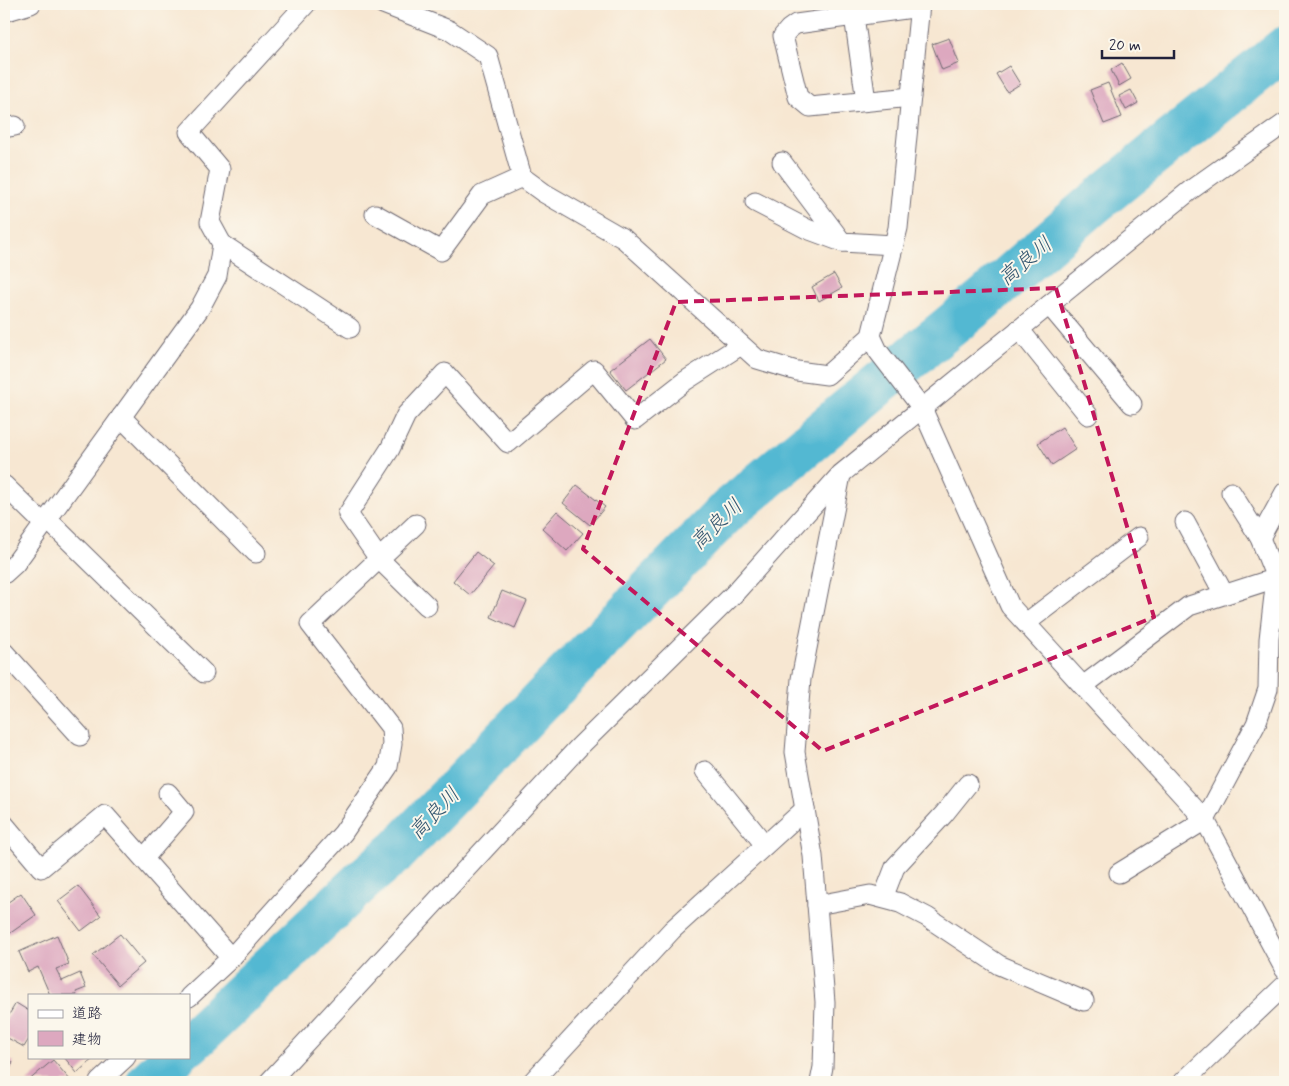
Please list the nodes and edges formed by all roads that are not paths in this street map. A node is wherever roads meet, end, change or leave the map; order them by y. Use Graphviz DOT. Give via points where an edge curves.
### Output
graph roads {
  1 [pos="31,4"];
  2 [pos="306,4"];
  3 [pos="383,4"];
  4 [pos="920,6"];
  5 [pos="4,12"];
  6 [pos="854,16"];
  7 [pos="911,97"];
  8 [pos="866,101"];
  9 [pos="1285,123"];
  10 [pos="782,162"];
  11 [pos="522,177"];
  12 [pos="755,202"];
  13 [pos="375,214"];
  14 [pos="842,242"];
  15 [pos="222,244"];
  16 [pos="894,245"];
  17 [pos="1049,305"];
  18 [pos="350,328"];
  19 [pos="1019,329"];
  20 [pos="741,344"];
  21 [pos="875,344"];
  22 [pos="918,402"];
  23 [pos="1132,404"];
  24 [pos="1088,415"];
  25 [pos="120,417"];
  26 [pos="841,474"];
  27 [pos="4,485"];
  28 [pos="1231,492"];
  29 [pos="1285,492"];
  30 [pos="45,522"];
  31 [pos="1185,522"];
  32 [pos="416,524"];
  33 [pos="1139,537"];
  34 [pos="1260,538"];
  35 [pos="256,553"];
  36 [pos="379,559"];
  37 [pos="4,574"];
  38 [pos="1276,578"];
  39 [pos="1224,594"];
  40 [pos="426,606"];
  41 [pos="1026,623"];
  42 [pos="4,652"];
  43 [pos="204,673"];
  44 [pos="1083,686"];
  45 [pos="80,736"];
  46 [pos="706,771"];
  47 [pos="968,784"];
  48 [pos="168,793"];
  49 [pos="805,809"];
  50 [pos="1205,820"];
  51 [pos="4,824"];
  52 [pos="766,845"];
  53 [pos="144,858"];
  54 [pos="1119,873"];
  55 [pos="883,898"];
  56 [pos="817,905"];
  57 [pos="231,958"];
  58 [pos="1285,970"];
  59 [pos="1285,984"];
  60 [pos="190,996"];
  61 [pos="1084,1001"];
  62 [pos="125,1058"];
  63 [pos="99,1082"];
  64 [pos="269,1082"];
  65 [pos="532,1082"];
  66 [pos="820,1082"];
  67 [pos="1183,1082"];
  1 -- 5 [label="street"];
  2 -- 15 [label="street" via="189,132 220,169 210,222"];
  3 -- 11 [label="street" via="449,30 488,56"];
  4 -- 6 [label="street"];
  4 -- 7 [label="street"];
  6 -- 8 [label="street"];
  6 -- 8 [label="street" via="796,24 783,36 798,97 810,107"];
  7 -- 8 [label="street"];
  7 -- 16 [label="street"];
  9 -- 17 [label="street" via="1192,189"];
  10 -- 14 [label="street"];
  11 -- 13 [label="street" via="482,195 440,251"];
  11 -- 20 [label="street" via="624,239"];
  12 -- 14 [label="street" via="807,229"];
  14 -- 16 [label="street"];
  15 -- 18 [label="street"];
  15 -- 25 [label="street" via="217,276 200,308"];
  16 -- 21 [label="street"];
  17 -- 19 [label="street"];
  17 -- 23 [label="street"];
  19 -- 22 [label="street"];
  19 -- 24 [label="street"];
  20 -- 21 [label="street" via="757,359 797,371 827,375"];
  20 -- 36 [label="street" via="685,380 635,420 594,370 508,442 445,373 406,415 390,449 348,514"];
  21 -- 22 [label="street"];
  22 -- 26 [label="street"];
  22 -- 41 [label="street" via="1010,606"];
  25 -- 30 [label="street"];
  25 -- 35 [label="street"];
  26 -- 49 [label="street" via="801,679 795,752"];
  26 -- 64 [label="street" via="734,594 579,747"];
  27 -- 30 [label="street"];
  28 -- 34 [label="street"];
  29 -- 34 [label="street"];
  30 -- 37 [label="street"];
  30 -- 43 [label="street"];
  31 -- 39 [label="street"];
  32 -- 36 [label="street"];
  33 -- 41 [label="street"];
  34 -- 38 [label="street"];
  36 -- 40 [label="street"];
  36 -- 57 [label="street" via="310,624 391,728 388,767 342,833"];
  38 -- 39 [label="street"];
  38 -- 50 [label="street" via="1269,639 1268,689 1256,724"];
  39 -- 44 [label="street" via="1188,606"];
  41 -- 44 [label="street"];
  42 -- 45 [label="street"];
  44 -- 50 [label="street"];
  46 -- 52 [label="street"];
  47 -- 55 [label="street" via="895,867"];
  48 -- 53 [label="street" via="184,812"];
  49 -- 52 [label="street"];
  49 -- 56 [label="street"];
  50 -- 54 [label="street"];
  50 -- 58 [label="street"];
  51 -- 53 [label="street" via="41,868 105,814"];
  52 -- 65 [label="street" via="672,930"];
  53 -- 57 [label="street"];
  55 -- 56 [label="street" via="870,895"];
  55 -- 61 [label="street" via="927,917 999,965"];
  56 -- 66 [label="street" via="824,1002"];
  57 -- 60 [label="street"];
  59 -- 67 [label="street"];
  62 -- 63 [label="street"];
}
